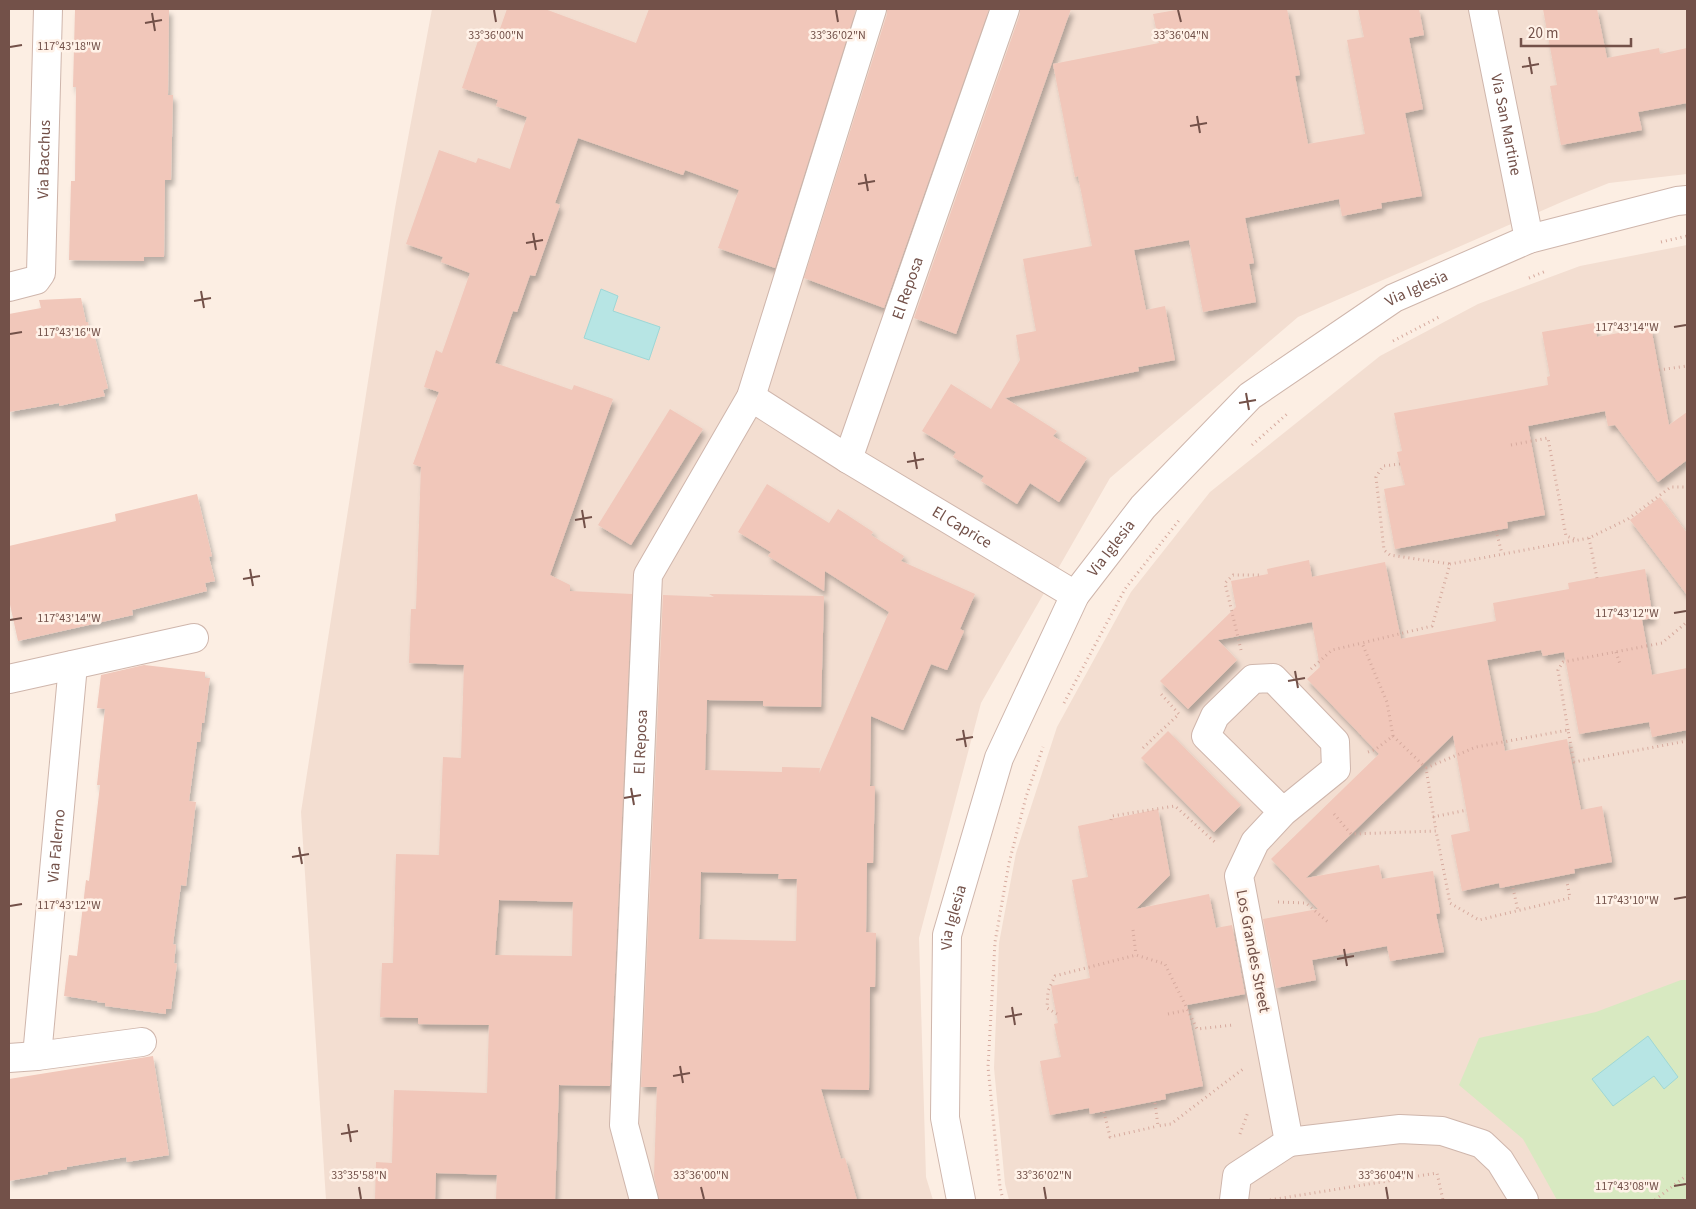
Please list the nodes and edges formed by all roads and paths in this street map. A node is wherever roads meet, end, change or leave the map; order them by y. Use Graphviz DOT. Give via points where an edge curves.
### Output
graph roads {
  1 [pos="48,9"];
  2 [pos="872,9"];
  3 [pos="1005,9"];
  4 [pos="1483,9"];
  5 [pos="1687,200"];
  6 [pos="1687,236"];
  7 [pos="1529,239"];
  8 [pos="1660,242"];
  9 [pos="1552,269"];
  10 [pos="1526,279"];
  11 [pos="9,287"];
  12 [pos="1447,313"];
  13 [pos="1385,346"];
  14 [pos="1687,366"];
  15 [pos="1660,370"];
  16 [pos="751,397"];
  17 [pos="1291,411"];
  18 [pos="1511,445"];
  19 [pos="1247,449"];
  20 [pos="848,459"];
  21 [pos="1400,464"];
  22 [pos="1687,487"];
  23 [pos="1186,512"];
  24 [pos="1496,530"];
  25 [pos="1589,538"];
  26 [pos="1579,540"];
  27 [pos="1502,554"];
  28 [pos="1450,564"];
  29 [pos="1262,575"];
  30 [pos="1598,578"];
  31 [pos="1075,596"];
  32 [pos="1687,622"];
  33 [pos="194,638"];
  34 [pos="1362,643"];
  35 [pos="1616,652"];
  36 [pos="1242,657"];
  37 [pos="1620,664"];
  38 [pos="74,665"];
  39 [pos="1305,675"];
  40 [pos="9,679"];
  41 [pos="1161,694"];
  42 [pos="1061,707"];
  43 [pos="1568,730"];
  44 [pos="1393,736"];
  45 [pos="1046,741"];
  46 [pos="1687,741"];
  47 [pos="1143,748"];
  48 [pos="1336,765"];
  49 [pos="1426,768"];
  50 [pos="1312,788"];
  51 [pos="1467,810"];
  52 [pos="1283,812"];
  53 [pos="1433,817"];
  54 [pos="1111,820"];
  55 [pos="1436,831"];
  56 [pos="1220,846"];
  57 [pos="1568,882"];
  58 [pos="1513,888"];
  59 [pos="1272,902"];
  60 [pos="1518,911"];
  61 [pos="1329,923"];
  62 [pos="1134,930"];
  63 [pos="1136,955"];
  64 [pos="1188,1010"];
  65 [pos="1056,1014"];
  66 [pos="1168,1014"];
  67 [pos="1235,1033"];
  68 [pos="142,1042"];
  69 [pos="37,1056"];
  70 [pos="9,1058"];
  71 [pos="1241,1060"];
  72 [pos="1243,1069"];
  73 [pos="1244,1075"];
  74 [pos="1155,1103"];
  75 [pos="1247,1103"];
  76 [pos="1104,1112"];
  77 [pos="1158,1126"];
  78 [pos="1238,1139"];
  79 [pos="1289,1142"];
  80 [pos="1687,1175"];
  81 [pos="644,1200"];
  82 [pos="961,1200"];
  83 [pos="1004,1200"];
  84 [pos="1234,1200"];
  85 [pos="1270,1200"];
  86 [pos="1443,1200"];
  87 [pos="1524,1200"];
  88 [pos="1655,1200"];
  1 -- 11 [label="street, Via Bacchus" via="41,273 36,280"];
  2 -- 16 [label="street, El Reposa"];
  3 -- 20 [label="street, El Reposa"];
  4 -- 7 [label="street, Via San Martine"];
  5 -- 7 [label="street, Via Iglesia"];
  6 -- 8 [label="path"];
  7 -- 31 [label="street, Via Iglesia" via="1394,298 1250,396 1143,507"];
  9 -- 10 [label="path"];
  12 -- 13 [label="path"];
  14 -- 15 [label="path"];
  16 -- 20 [label="street"];
  16 -- 81 [label="street, El Reposa" via="648,575 624,1124"];
  17 -- 19 [label="path"];
  18 -- 26 [label="path" via="1548,438 1566,536"];
  20 -- 31 [label="street, El Caprice"];
  21 -- 28 [label="path" via="1382,466 1376,477 1384,550 1390,555"];
  22 -- 25 [label="path" via="1671,487 1628,518"];
  23 -- 42 [label="path" via="1125,589"];
  24 -- 27 [label="path"];
  25 -- 26 [label="path"];
  25 -- 30 [label="path"];
  26 -- 27 [label="path"];
  27 -- 28 [label="path"];
  28 -- 34 [label="path" via="1432,626"];
  29 -- 36 [label="path" via="1233,575 1224,583"];
  31 -- 82 [label="street, Via Iglesia" via="999,758 947,934 945,1118"];
  32 -- 35 [label="path" via="1662,642"];
  33 -- 38 [label="street"];
  34 -- 39 [label="path" via="1332,650"];
  34 -- 44 [label="path" via="1386,702"];
  35 -- 37 [label="path"];
  35 -- 43 [label="path" via="1563,662 1558,670"];
  38 -- 40 [label="street"];
  38 -- 69 [label="street, Via Falerno"];
  41 -- 47 [label="path" via="1179,714"];
  43 -- 46 [label="path" via="1574,762"];
  43 -- 49 [label="path" via="1476,748"];
  44 -- 48 [label="path" via="1376,749"];
  44 -- 49 [label="path"];
  45 -- 83 [label="path" via="1026,798 1009,863 995,942 988,1067"];
  48 -- 50 [label="street, Los Grandes Street"];
  48 -- 52 [label="street" via="1335,742 1273,678 1253,679 1215,716 1206,736"];
  49 -- 53 [label="path"];
  50 -- 52 [label="street, Los Grandes Street"];
  50 -- 55 [label="path" via="1351,834"];
  51 -- 53 [label="path"];
  52 -- 79 [label="street, Los Grandes Street" via="1255,842 1239,876"];
  53 -- 55 [label="path"];
  54 -- 56 [label="path" via="1112,816 1175,806"];
  55 -- 60 [label="path" via="1450,903 1479,920"];
  57 -- 60 [label="path" via="1570,898"];
  58 -- 60 [label="path"];
  59 -- 61 [label="path" via="1306,903"];
  62 -- 63 [label="path"];
  63 -- 64 [label="path" via="1165,964"];
  63 -- 65 [label="path" via="1055,976 1048,991 1047,1008"];
  64 -- 66 [label="path"];
  64 -- 67 [label="path" via="1196,1029 1233,1024"];
  68 -- 69 [label="street"];
  69 -- 70 [label="street"];
  71 -- 72 [label="path"];
  72 -- 73 [label="path"];
  72 -- 77 [label="path" via="1171,1124"];
  74 -- 77 [label="path"];
  75 -- 78 [label="path" via="1248,1113"];
  76 -- 77 [label="path" via="1110,1137"];
  79 -- 84 [label="street" via="1237,1176"];
  79 -- 87 [label="street" via="1400,1129 1442,1131 1482,1144 1500,1161"];
  80 -- 88 [label="path"];
  85 -- 86 [label="path" via="1437,1173"];
}
